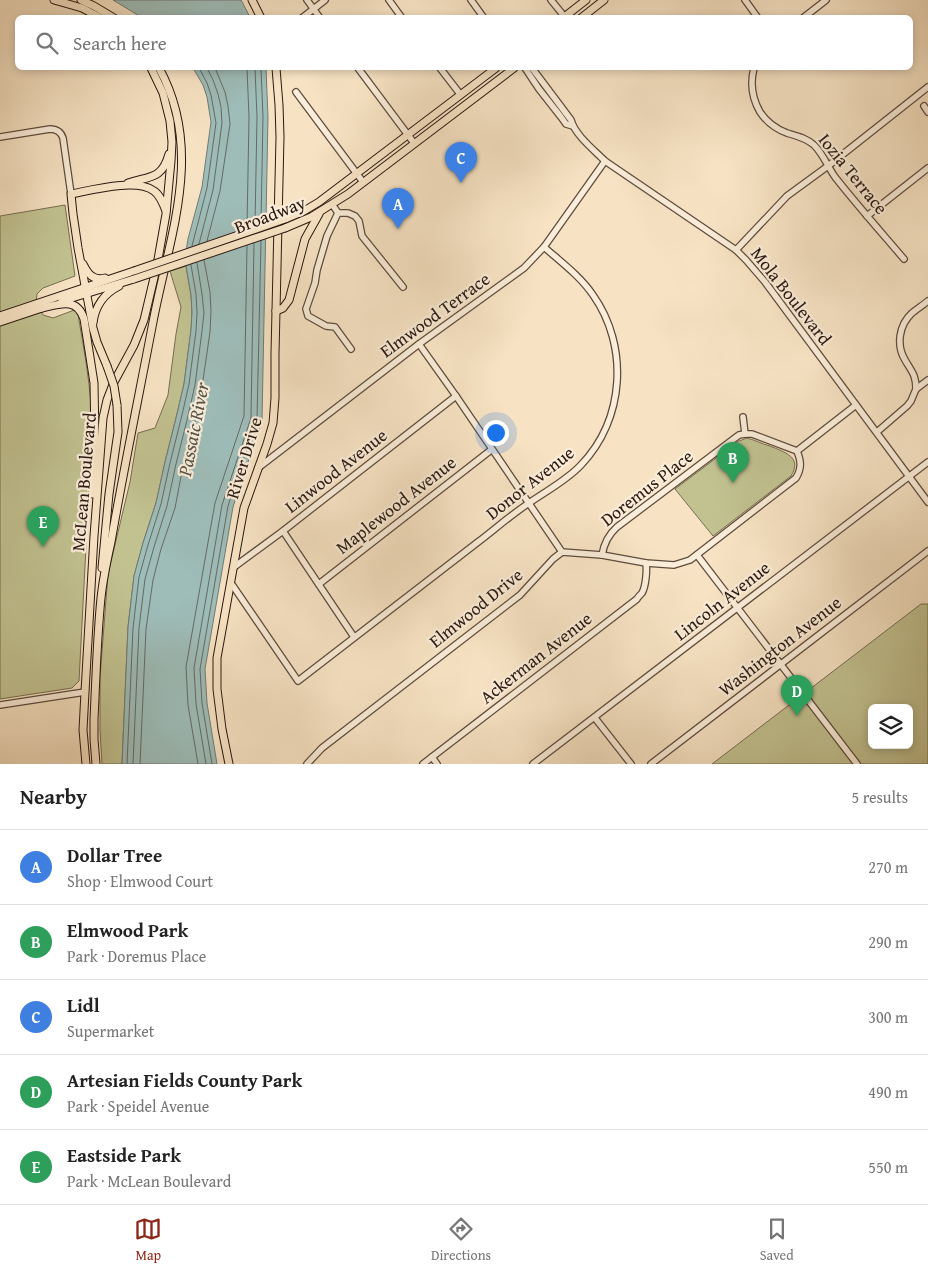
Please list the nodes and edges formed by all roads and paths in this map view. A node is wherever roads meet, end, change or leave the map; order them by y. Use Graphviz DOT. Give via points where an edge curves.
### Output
graph roads {
  1 [pos="54,0"];
  2 [pos="81,0"];
  3 [pos="252,0"];
  4 [pos="307,0"];
  5 [pos="325,0"];
  6 [pos="389,0"];
  7 [pos="471,0"];
  8 [pos="552,0"];
  9 [pos="586,0"];
  10 [pos="604,0"];
  11 [pos="745,0"];
  12 [pos="826,0"];
  13 [pos="314,9"];
  14 [pos="95,15"];
  15 [pos="109,15"];
  16 [pos="260,15"];
  17 [pos="306,15"];
  18 [pos="318,15"];
  19 [pos="400,15"];
  20 [pos="482,15"];
  21 [pos="562,15"];
  22 [pos="566,15"];
  23 [pos="584,15"];
  24 [pos="756,15"];
  25 [pos="807,15"];
  26 [pos="152,70"];
  27 [pos="160,70"];
  28 [pos="276,70"];
  29 [pos="360,70"];
  30 [pos="442,70"];
  31 [pos="493,70"];
  32 [pos="511,70"];
  33 [pos="526,70"];
  34 [pos="534,70"];
  35 [pos="754,70"];
  36 [pos="928,87"];
  37 [pos="296,92"];
  38 [pos="460,94"];
  39 [pos="573,126"];
  40 [pos="408,134"];
  41 [pos="0,137"];
  42 [pos="172,142"];
  43 [pos="414,143"];
  44 [pos="605,161"];
  45 [pos="828,166"];
  46 [pos="928,168"];
  47 [pos="357,173"];
  48 [pos="364,182"];
  49 [pos="122,185"];
  50 [pos="72,194"];
  51 [pos="332,204"];
  52 [pos="323,210"];
  53 [pos="338,213"];
  54 [pos="166,214"];
  55 [pos="867,216"];
  56 [pos="285,228"];
  57 [pos="305,239"];
  58 [pos="544,247"];
  59 [pos="736,250"];
  60 [pos="80,258"];
  61 [pos="904,259"];
  62 [pos="134,275"];
  63 [pos="403,287"];
  64 [pos="85,291"];
  65 [pos="928,301"];
  66 [pos="41,305"];
  67 [pos="276,311"];
  68 [pos="0,316"];
  69 [pos="0,322"];
  70 [pos="93,328"];
  71 [pos="419,344"];
  72 [pos="351,349"];
  73 [pos="928,380"];
  74 [pos="916,389"];
  75 [pos="456,396"];
  76 [pos="856,405"];
  77 [pos="743,417"];
  78 [pos="877,432"];
  79 [pos="745,434"];
  80 [pos="492,450"];
  81 [pos="797,451"];
  82 [pos="928,462"];
  83 [pos="258,468"];
  84 [pos="909,476"];
  85 [pos="928,502"];
  86 [pos="529,503"];
  87 [pos="95,516"];
  88 [pos="283,531"];
  89 [pos="928,551"];
  90 [pos="562,552"];
  91 [pos="602,555"];
  92 [pos="697,555"];
  93 [pos="646,563"];
  94 [pos="234,567"];
  95 [pos="231,583"];
  96 [pos="319,584"];
  97 [pos="102,596"];
  98 [pos="737,608"];
  99 [pos="354,637"];
  100 [pos="781,664"];
  101 [pos="85,692"];
  102 [pos="0,705"];
  103 [pos="595,718"];
  104 [pos="432,757"];
  105 [pos="86,764"];
  106 [pos="96,764"];
  107 [pos="229,764"];
  108 [pos="307,764"];
  109 [pos="423,764"];
  110 [pos="437,764"];
  111 [pos="533,764"];
  112 [pos="631,764"];
  113 [pos="650,764"];
  114 [pos="857,764"];
  1 -- 14 [label="main road"];
  2 -- 15 [label="main road"];
  3 -- 16 [label="main road"];
  4 -- 13 [label="street"];
  5 -- 13 [label="street"];
  6 -- 19 [label="street"];
  7 -- 20 [label="street"];
  8 -- 21 [label="street"];
  9 -- 22 [label="main road"];
  10 -- 23 [label="main road"];
  11 -- 24 [label="street"];
  12 -- 25 [label="street"];
  13 -- 17 [label="street"];
  13 -- 18 [label="street"];
  26 -- 42 [label="main road, McLean Boulevard" via="166,102"];
  27 -- 97 [label="main road, McLean Boulevard" via="173,99 180,130 181,188"];
  28 -- 67 [label="main road, River Drive" via="280,137"];
  29 -- 40 [label="street"];
  30 -- 38 [label="street"];
  31 -- 38 [label="main road, Broadway"];
  32 -- 43 [label="main road, Broadway"];
  33 -- 39 [label="street, Mola Boulevard" via="566,124"];
  34 -- 39 [label="street, Mola Boulevard"];
  35 -- 45 [label="street, Iozia Terrace" via="753,95 764,117 776,128 813,144"];
  36 -- 45 [label="street"];
  37 -- 47 [label="street"];
  38 -- 40 [label="main road, Broadway"];
  39 -- 44 [label="street, Mola Boulevard"];
  40 -- 43 [label="street"];
  40 -- 47 [label="main road, Broadway"];
  41 -- 50 [label="street" via="59,131 63,138"];
  42 -- 49 [label="main road" via="161,171 152,177"];
  42 -- 54 [label="main road, McLean Boulevard"];
  43 -- 48 [label="main road, Broadway"];
  44 -- 58 [label="street, Elmwood Terrace"];
  44 -- 59 [label="street, Mola Boulevard"];
  45 -- 55 [label="street, Iozia Terrace"];
  45 -- 59 [label="street" via="787,196"];
  46 -- 55 [label="street"];
  47 -- 48 [label="street"];
  47 -- 62 [label="main road, Broadway, bridge" via="304,211"];
  48 -- 51 [label="main road, Broadway"];
  49 -- 50 [label="main road"];
  49 -- 54 [label="main road" via="144,186 153,190 162,200"];
  50 -- 60 [label="main road"];
  51 -- 52 [label="main road, Broadway"];
  51 -- 53 [label="street"];
  52 -- 56 [label="main road, Broadway"];
  52 -- 57 [label="main road"];
  53 -- 63 [label="street" via="355,216 362,236"];
  53 -- 72 [label="street" via="327,236 306,309 308,316 335,328"];
  54 -- 87 [label="main road, McLean Boulevard" via="144,320 114,382 105,409"];
  55 -- 61 [label="street, Iozia Terrace"];
  56 -- 57 [label="main road" via="299,226"];
  56 -- 62 [label="main road, Broadway, bridge"];
  57 -- 67 [label="main road" via="290,300"];
  58 -- 71 [label="street, Elmwood Terrace" via="524,268"];
  58 -- 86 [label="street, Donor Avenue" via="583,282 605,315 616,348 618,381 610,419 589,456 571,474"];
  59 -- 76 [label="street, Mola Boulevard" via="765,282"];
  60 -- 62 [label="main road" via="93,278 100,280"];
  60 -- 64 [label="main road"];
  62 -- 64 [label="main road, Broadway"];
  62 -- 70 [label="main road" via="103,298 96,311"];
  64 -- 66 [label="main road, Broadway"];
  64 -- 70 [label="main road"];
  65 -- 74 [label="street" via="913,312 901,331 902,354 915,376"];
  66 -- 68 [label="main road, Broadway"];
  66 -- 69 [label="main road, Broadway"];
  66 -- 87 [label="main road" via="72,304 84,319 94,383 92,485"];
  67 -- 83 [label="main road, River Drive" via="274,415"];
  70 -- 97 [label="main road, bridge" via="114,386 118,432 106,524"];
  71 -- 75 [label="street"];
  71 -- 83 [label="street, Elmwood Terrace"];
  73 -- 74 [label="street"];
  74 -- 78 [label="street" via="907,406"];
  75 -- 80 [label="street"];
  75 -- 88 [label="street, Linwood Avenue"];
  76 -- 78 [label="street, Mola Boulevard"];
  76 -- 81 [label="street"];
  77 -- 79 [label="street"];
  78 -- 84 [label="street, Mola Boulevard"];
  79 -- 81 [label="street"];
  79 -- 91 [label="street, Doremus Place" via="739,435 617,527 609,534"];
  80 -- 86 [label="street"];
  80 -- 96 [label="street, Maplewood Avenue"];
  81 -- 92 [label="street" via="801,461 796,478"];
  82 -- 84 [label="street, Lincoln Avenue"];
  83 -- 94 [label="main road, River Drive" via="244,508"];
  84 -- 85 [label="street, Mola Boulevard"];
  84 -- 98 [label="street, Lincoln Avenue"];
  86 -- 90 [label="street"];
  86 -- 99 [label="street, Donor Avenue"];
  87 -- 101 [label="main road, McLean Boulevard"];
  88 -- 94 [label="street, Linwood Avenue"];
  88 -- 96 [label="street"];
  89 -- 100 [label="street, Washington Avenue"];
  90 -- 91 [label="street"];
  90 -- 108 [label="street, Elmwood Drive" via="520,595 322,748"];
  91 -- 93 [label="street"];
  92 -- 93 [label="street" via="674,564"];
  92 -- 98 [label="street"];
  93 -- 104 [label="street, Ackerman Avenue" via="644,586 636,599"];
  94 -- 95 [label="main road, River Drive"];
  95 -- 99 [label="street, Donor Avenue" via="298,681"];
  95 -- 107 [label="main road, River Drive" via="216,673"];
  96 -- 99 [label="street"];
  97 -- 106 [label="main road, McLean Boulevard" via="94,719"];
  98 -- 100 [label="street"];
  98 -- 103 [label="street, Lincoln Avenue"];
  100 -- 113 [label="street, Washington Avenue"];
  100 -- 114 [label="street"];
  101 -- 102 [label="street"];
  101 -- 105 [label="main road, McLean Boulevard"];
  103 -- 111 [label="street, Lincoln Avenue"];
  103 -- 112 [label="street"];
  104 -- 109 [label="street, Ackerman Avenue"];
  104 -- 110 [label="street"];
}
